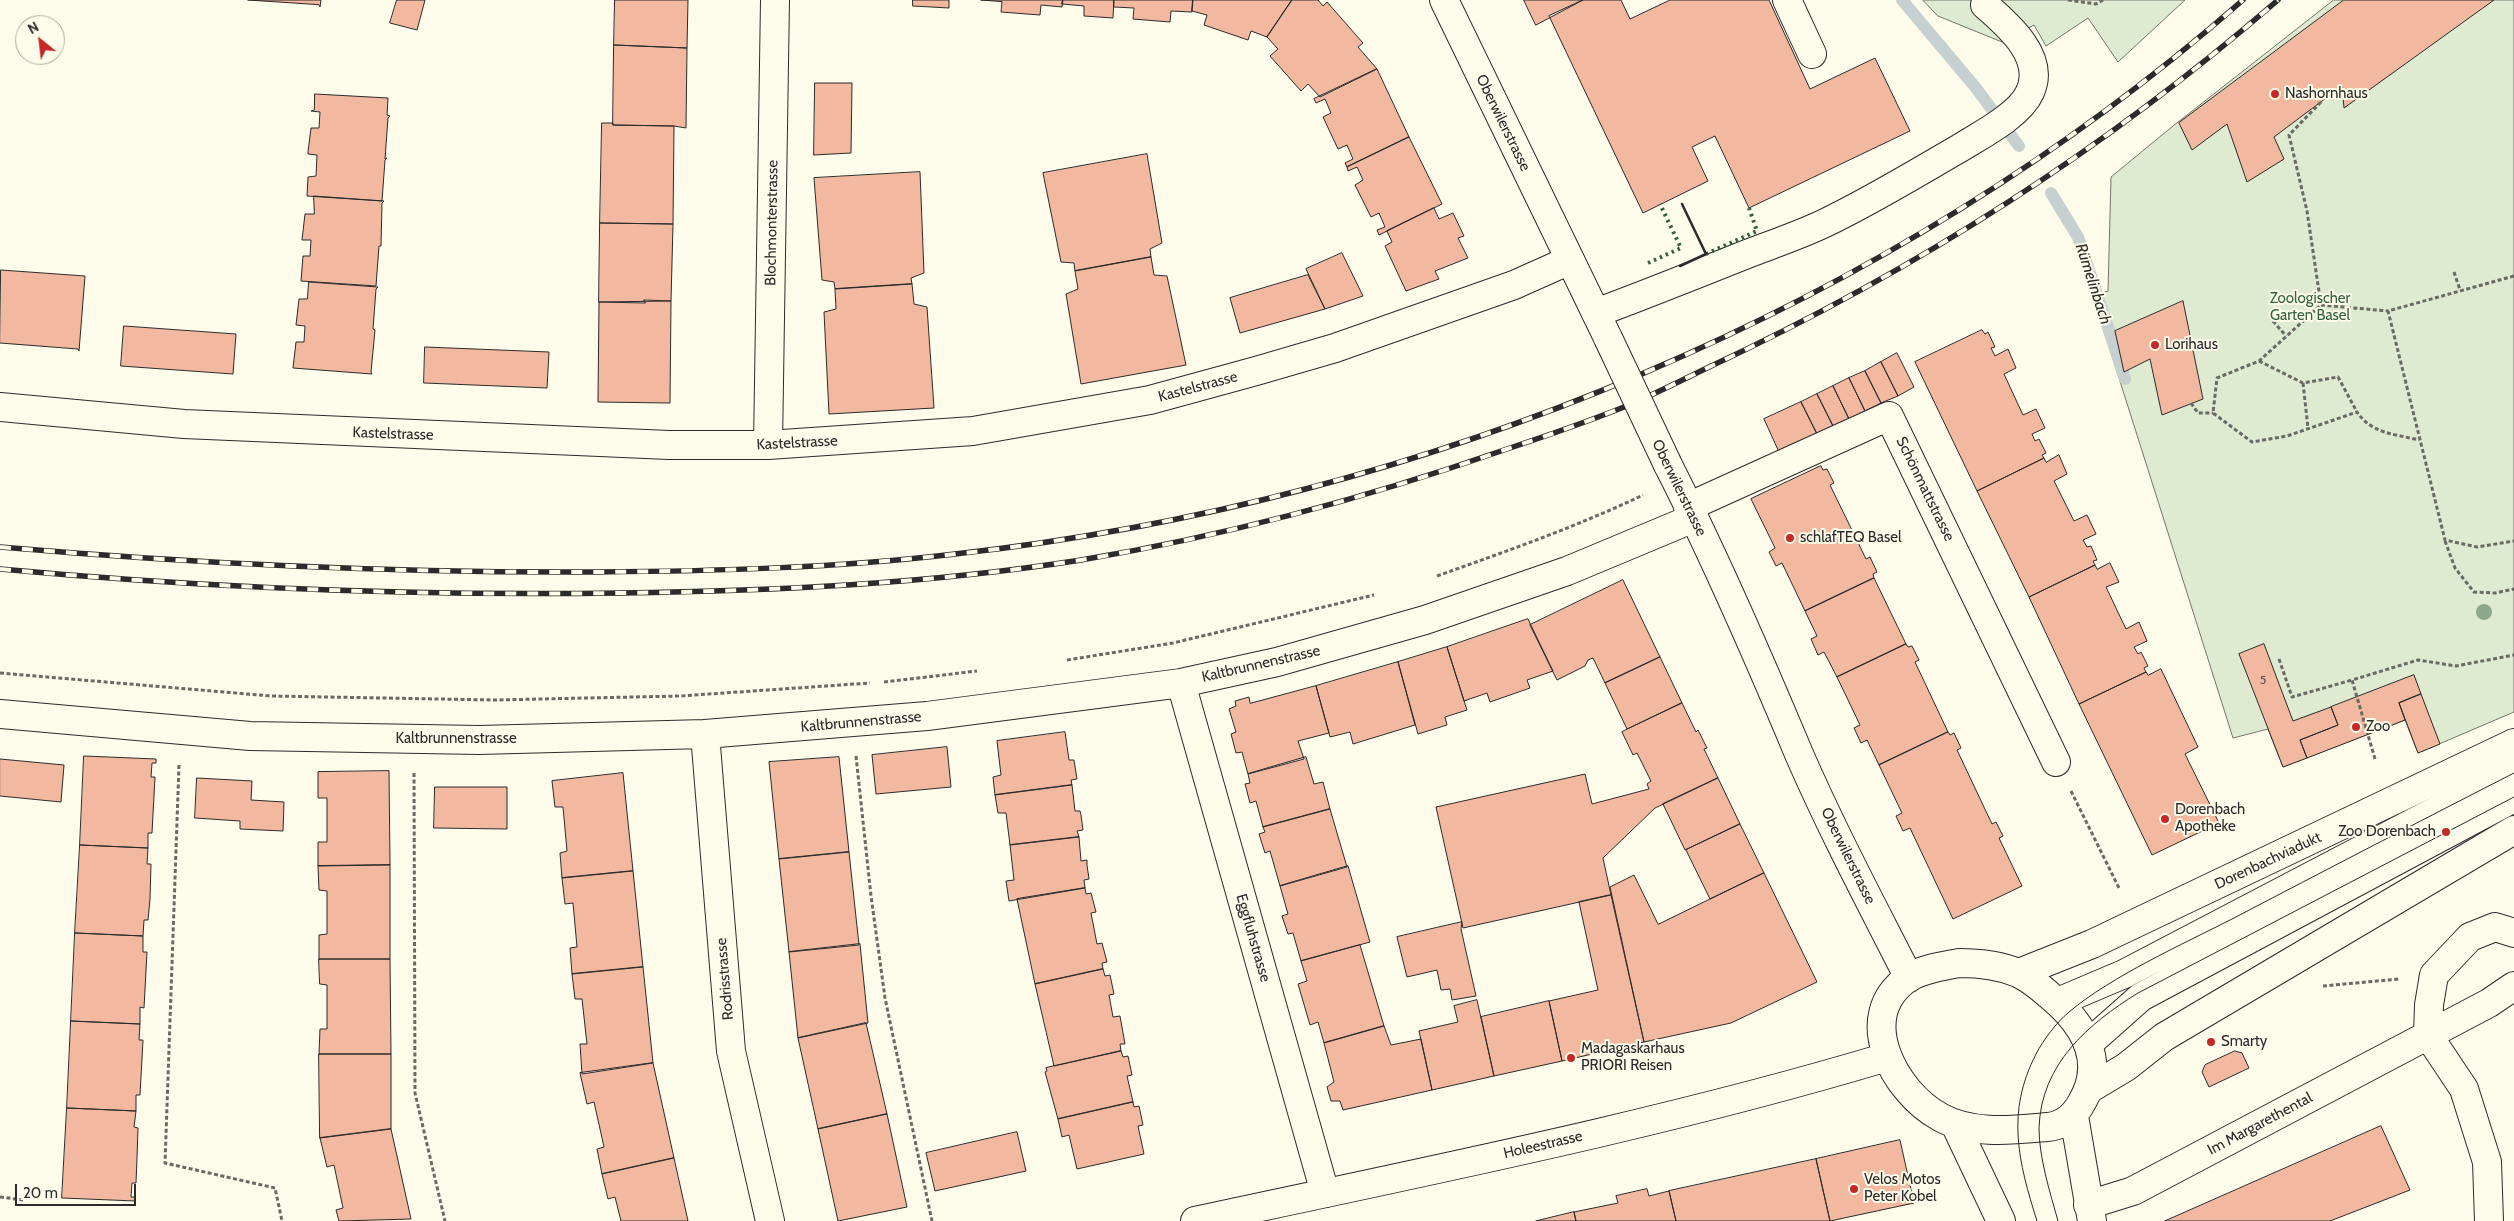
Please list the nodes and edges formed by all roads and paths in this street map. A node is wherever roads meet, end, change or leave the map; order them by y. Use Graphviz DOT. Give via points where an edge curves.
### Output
graph roads {
  1 [pos="776,0"];
  2 [pos="1444,0"];
  3 [pos="1787,0"];
  4 [pos="2068,0"];
  5 [pos="2103,0"];
  6 [pos="1985,5"];
  7 [pos="1812,54"];
  8 [pos="2321,102"];
  9 [pos="1570,260"];
  10 [pos="2454,272"];
  11 [pos="2514,276"];
  12 [pos="2460,290"];
  13 [pos="2321,305"];
  14 [pos="2388,311"];
  15 [pos="1596,313"];
  16 [pos="2273,321"];
  17 [pos="2286,336"];
  18 [pos="2259,362"];
  19 [pos="2303,383"];
  20 [pos="2191,403"];
  21 [pos="0,407"];
  22 [pos="2357,412"];
  23 [pos="2213,413"];
  24 [pos="2308,428"];
  25 [pos="2420,440"];
  26 [pos="768,445"];
  27 [pos="1671,472"];
  28 [pos="1691,513"];
  29 [pos="2445,540"];
  30 [pos="2514,541"];
  31 [pos="1436,576"];
  32 [pos="2514,589"];
  33 [pos="1382,593"];
  34 [pos="2514,655"];
  35 [pos="2279,659"];
  36 [pos="1065,660"];
  37 [pos="987,670"];
  38 [pos="0,673"];
  39 [pos="2352,680"];
  40 [pos="1181,683"];
  41 [pos="0,714"];
  42 [pos="705,734"];
  43 [pos="2514,743"];
  44 [pos="856,748"];
  45 [pos="2376,759"];
  46 [pos="180,760"];
  47 [pos="2056,762"];
  48 [pos="2514,770"];
  49 [pos="414,772"];
  50 [pos="2514,798"];
  51 [pos="2514,830"];
  52 [pos="2119,888"];
  53 [pos="2514,933"];
  54 [pos="2019,974"];
  55 [pos="2434,975"];
  56 [pos="1909,978"];
  57 [pos="2318,986"];
  58 [pos="2514,986"];
  59 [pos="2058,1002"];
  60 [pos="2428,1035"];
  61 [pos="2088,1044"];
  62 [pos="1887,1057"];
  63 [pos="2091,1088"];
  64 [pos="2074,1116"];
  65 [pos="1956,1124"];
  66 [pos="1325,1193"];
  67 [pos="0,1197"];
  68 [pos="23,1200"];
  69 [pos="2090,1213"];
  70 [pos="282,1221"];
  71 [pos="445,1221"];
  72 [pos="770,1221"];
  73 [pos="932,1221"];
  74 [pos="1195,1221"];
  75 [pos="2002,1221"];
  76 [pos="2489,1221"];
  1 -- 26 [label="street, Blochmonterstrasse"];
  2 -- 9 [label="street, Oberwilerstrasse"];
  3 -- 7 [label="street"];
  4 -- 5 [label="path" via="2096,4"];
  6 -- 15 [label="street" via="2021,41 2030,58 2033,81 2024,104 1948,155 1823,224"];
  8 -- 13 [label="path" via="2289,135 2307,211"];
  9 -- 15 [label="street, Oberwilerstrasse"];
  9 -- 26 [label="street, Kastelstrasse" via="1514,285 1335,348 1150,400 973,431"];
  10 -- 12 [label="path"];
  11 -- 12 [label="path"];
  12 -- 14 [label="path"];
  13 -- 14 [label="path"];
  13 -- 17 [label="path"];
  14 -- 25 [label="path"];
  15 -- 27 [label="street, Oberwilerstrasse, bridge"];
  16 -- 17 [label="path"];
  17 -- 18 [label="path"];
  18 -- 19 [label="path"];
  18 -- 23 [label="path" via="2217,378"];
  19 -- 22 [label="path" via="2338,377"];
  19 -- 24 [label="path"];
  20 -- 23 [label="path" via="2198,413"];
  21 -- 26 [label="street, Kastelstrasse" via="184,424 308,431 660,445"];
  22 -- 24 [label="path"];
  22 -- 25 [label="path" via="2365,424"];
  23 -- 24 [label="path" via="2252,442 2287,436"];
  25 -- 29 [label="path"];
  27 -- 28 [label="street, Oberwilerstrasse"];
  27 -- 31 [label="path" via="1609,511"];
  28 -- 40 [label="street, Kaltbrunnenstrasse" via="1567,571 1425,620 1277,662"];
  28 -- 47 [label="street, Schönmattstrasse" via="1889,416"];
  28 -- 56 [label="street, Oberwilerstrasse" via="1760,658 1842,847"];
  29 -- 30 [label="path" via="2477,547"];
  29 -- 32 [label="path" via="2455,568 2474,592 2495,593"];
  33 -- 36 [label="path" via="1172,643"];
  34 -- 39 [label="path" via="2456,666 2418,660"];
  35 -- 39 [label="path" via="2292,697"];
  37 -- 38 [label="path" via="880,682 680,696 494,700 271,696"];
  39 -- 45 [label="path"];
  40 -- 42 [label="street, Kaltbrunnenstrasse" via="928,716"];
  40 -- 66 [label="street, Eggfluhstrasse"];
  41 -- 42 [label="street, Kaltbrunnenstrasse" via="250,736 479,740"];
  42 -- 72 [label="street, Rodrisstrasse" via="731,1051"];
  43 -- 54 [label="street, Dorenbachviadukt" via="2092,944"];
  44 -- 73 [label="path" via="885,998"];
  46 -- 70 [label="path" via="165,1163 275,1188"];
  47 -- 52 [label="path"];
  48 -- 59 [label="street" via="2124,974"];
  49 -- 71 [label="path" via="415,1093"];
  50 -- 61 [label="street" via="2141,997"];
  51 -- 63 [label="street" via="2164,1037 2126,1067"];
  53 -- 55 [label="street" via="2495,927 2470,937"];
  54 -- 56 [label="street" via="1982,964 1959,963"];
  54 -- 59 [label="street"];
  55 -- 57 [label="path"];
  55 -- 60 [label="street"];
  56 -- 62 [label="street" via="1890,996 1880,1028"];
  58 -- 60 [label="street, Im Margarethental"];
  59 -- 61 [label="street" via="2069,1012"];
  60 -- 69 [label="street, Im Margarethental"];
  60 -- 76 [label="street" via="2464,1089 2487,1162"];
  61 -- 63 [label="street" via="2092,1065"];
  62 -- 65 [label="street" via="1920,1103"];
  62 -- 66 [label="street, Holeestrasse" via="1814,1079 1588,1135"];
  63 -- 64 [label="street"];
  64 -- 65 [label="street" via="2052,1127 2016,1130 1994,1131"];
  64 -- 69 [label="street"];
  65 -- 75 [label="street"];
  66 -- 74 [label="street, Holeestrasse"];
  67 -- 68 [label="path"];
}
